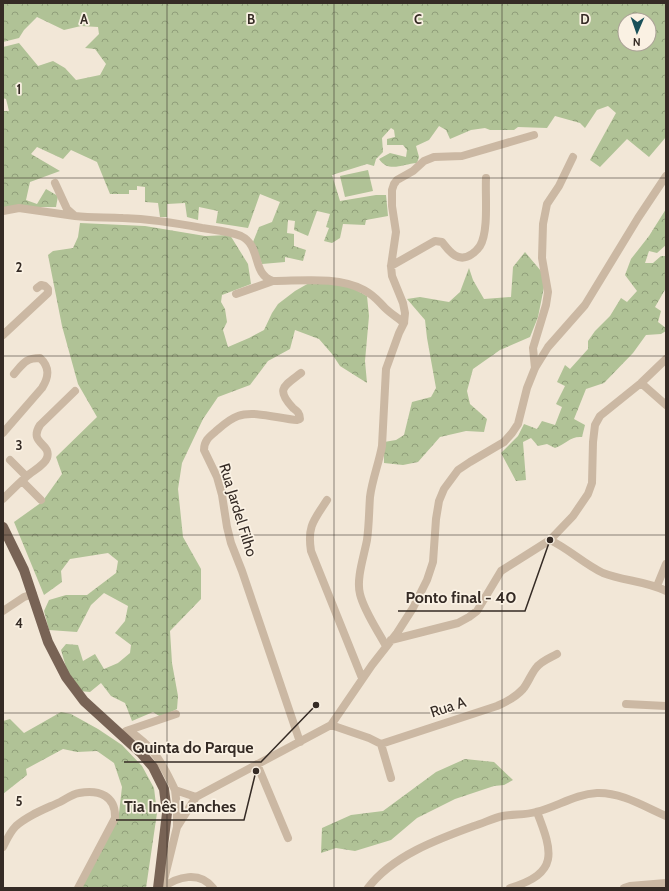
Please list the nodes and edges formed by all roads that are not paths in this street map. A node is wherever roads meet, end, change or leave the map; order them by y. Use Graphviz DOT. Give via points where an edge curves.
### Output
graph roads {
  1 [pos="534,135"];
  2 [pos="573,157"];
  3 [pos="666,176"];
  4 [pos="486,178"];
  5 [pos="55,183"];
  6 [pos="3,211"];
  7 [pos="75,216"];
  8 [pos="391,266"];
  9 [pos="273,281"];
  10 [pos="37,288"];
  11 [pos="236,294"];
  12 [pos="404,323"];
  13 [pos="3,335"];
  14 [pos="666,359"];
  15 [pos="535,368"];
  16 [pos="301,373"];
  17 [pos="14,374"];
  18 [pos="641,383"];
  19 [pos="75,391"];
  20 [pos="666,405"];
  21 [pos="3,433"];
  22 [pos="10,460"];
  23 [pos="24,479"];
  24 [pos="3,499"];
  25 [pos="40,500"];
  26 [pos="327,500"];
  27 [pos="3,528"];
  28 [pos="550,540"];
  29 [pos="666,564"];
  30 [pos="657,586"];
  31 [pos="666,591"];
  32 [pos="33,594"];
  33 [pos="3,611"];
  34 [pos="388,643"];
  35 [pos="557,654"];
  36 [pos="362,678"];
  37 [pos="626,704"];
  38 [pos="666,706"];
  39 [pos="176,714"];
  40 [pos="330,725"];
  41 [pos="124,732"];
  42 [pos="300,742"];
  43 [pos="381,744"];
  44 [pos="257,764"];
  45 [pos="391,778"];
  46 [pos="175,790"];
  47 [pos="196,797"];
  48 [pos="537,812"];
  49 [pos="666,816"];
  50 [pos="177,827"];
  51 [pos="288,838"];
  52 [pos="3,847"];
  53 [pos="666,883"];
  54 [pos="78,888"];
  55 [pos="158,888"];
  56 [pos="162,888"];
  57 [pos="213,888"];
  58 [pos="368,888"];
  59 [pos="510,888"];
  60 [pos="624,888"];
  1 -- 8 [label="street" via="462,156 434,157 397,180 392,190 396,232"];
  2 -- 15 [label="street" via="547,204 544,219 542,258 548,292 533,348"];
  3 -- 15 [label="street" via="585,305 548,347"];
  4 -- 8 [label="street" via="486,222 481,245 475,252 469,257 461,258 449,252 442,242 435,241"];
  5 -- 7 [label="street" via="67,209"];
  6 -- 7 [label="street" via="19,208"];
  7 -- 9 [label="street" via="124,218 230,232 248,240 263,275"];
  8 -- 12 [label="street" via="392,276 403,303"];
  9 -- 11 [label="street"];
  9 -- 12 [label="street" via="348,284 376,298"];
  10 -- 13 [label="street" via="45,286 48,293"];
  12 -- 34 [label="street" via="386,369 382,446 370,497 367,538 359,583 363,602"];
  14 -- 18 [label="street"];
  15 -- 34 [label="street" via="518,424 512,433 504,442 458,470 444,489 439,501 433,562 427,580 413,608"];
  16 -- 42 [label="street, Rua Jardel Filho" via="287,384 283,392 285,399 299,414 300,419 253,414 238,416 208,438 204,445 217,477 231,542"];
  17 -- 21 [label="street" via="27,360 33,358 40,358 45,362 48,372 42,388"];
  18 -- 20 [label="street"];
  18 -- 28 [label="street" via="600,416 595,425 592,483 588,494 573,516"];
  19 -- 23 [label="street" via="36,431 38,442 46,448 48,456 46,461"];
  22 -- 23 [label="street"];
  23 -- 24 [label="street"];
  23 -- 25 [label="street"];
  26 -- 36 [label="street" via="312,522 309,537 311,552"];
  27 -- 32 [label="main road"];
  28 -- 30 [label="street" via="605,574"];
  28 -- 34 [label="street" via="501,571 477,611 470,617 458,623"];
  29 -- 30 [label="street"];
  30 -- 31 [label="street"];
  32 -- 33 [label="street"];
  32 -- 41 [label="main road" via="48,642 66,677 84,701"];
  34 -- 36 [label="street"];
  35 -- 43 [label="street, Rua A" via="542,662 522,690 512,699"];
  36 -- 40 [label="street"];
  37 -- 38 [label="street"];
  39 -- 41 [label="street"];
  40 -- 42 [label="street"];
  40 -- 43 [label="street"];
  41 -- 46 [label="street" via="148,746 158,757"];
  41 -- 55 [label="main road" via="154,767 164,789 167,813"];
  42 -- 44 [label="street"];
  43 -- 45 [label="street"];
  44 -- 47 [label="street"];
  44 -- 51 [label="street"];
  46 -- 47 [label="street"];
  46 -- 50 [label="street"];
  47 -- 50 [label="street"];
  48 -- 49 [label="street" via="576,796 598,793 628,799"];
  48 -- 58 [label="street" via="503,816 427,844 389,867"];
  48 -- 59 [label="street" via="548,839 546,864 534,879"];
  50 -- 56 [label="street"];
  52 -- 54 [label="street" via="12,831 25,819 77,793 90,791 103,795 112,801 115,818"];
  53 -- 60 [label="street"];
  56 -- 57 [label="street" via="171,882 192,877 206,881"];
}
